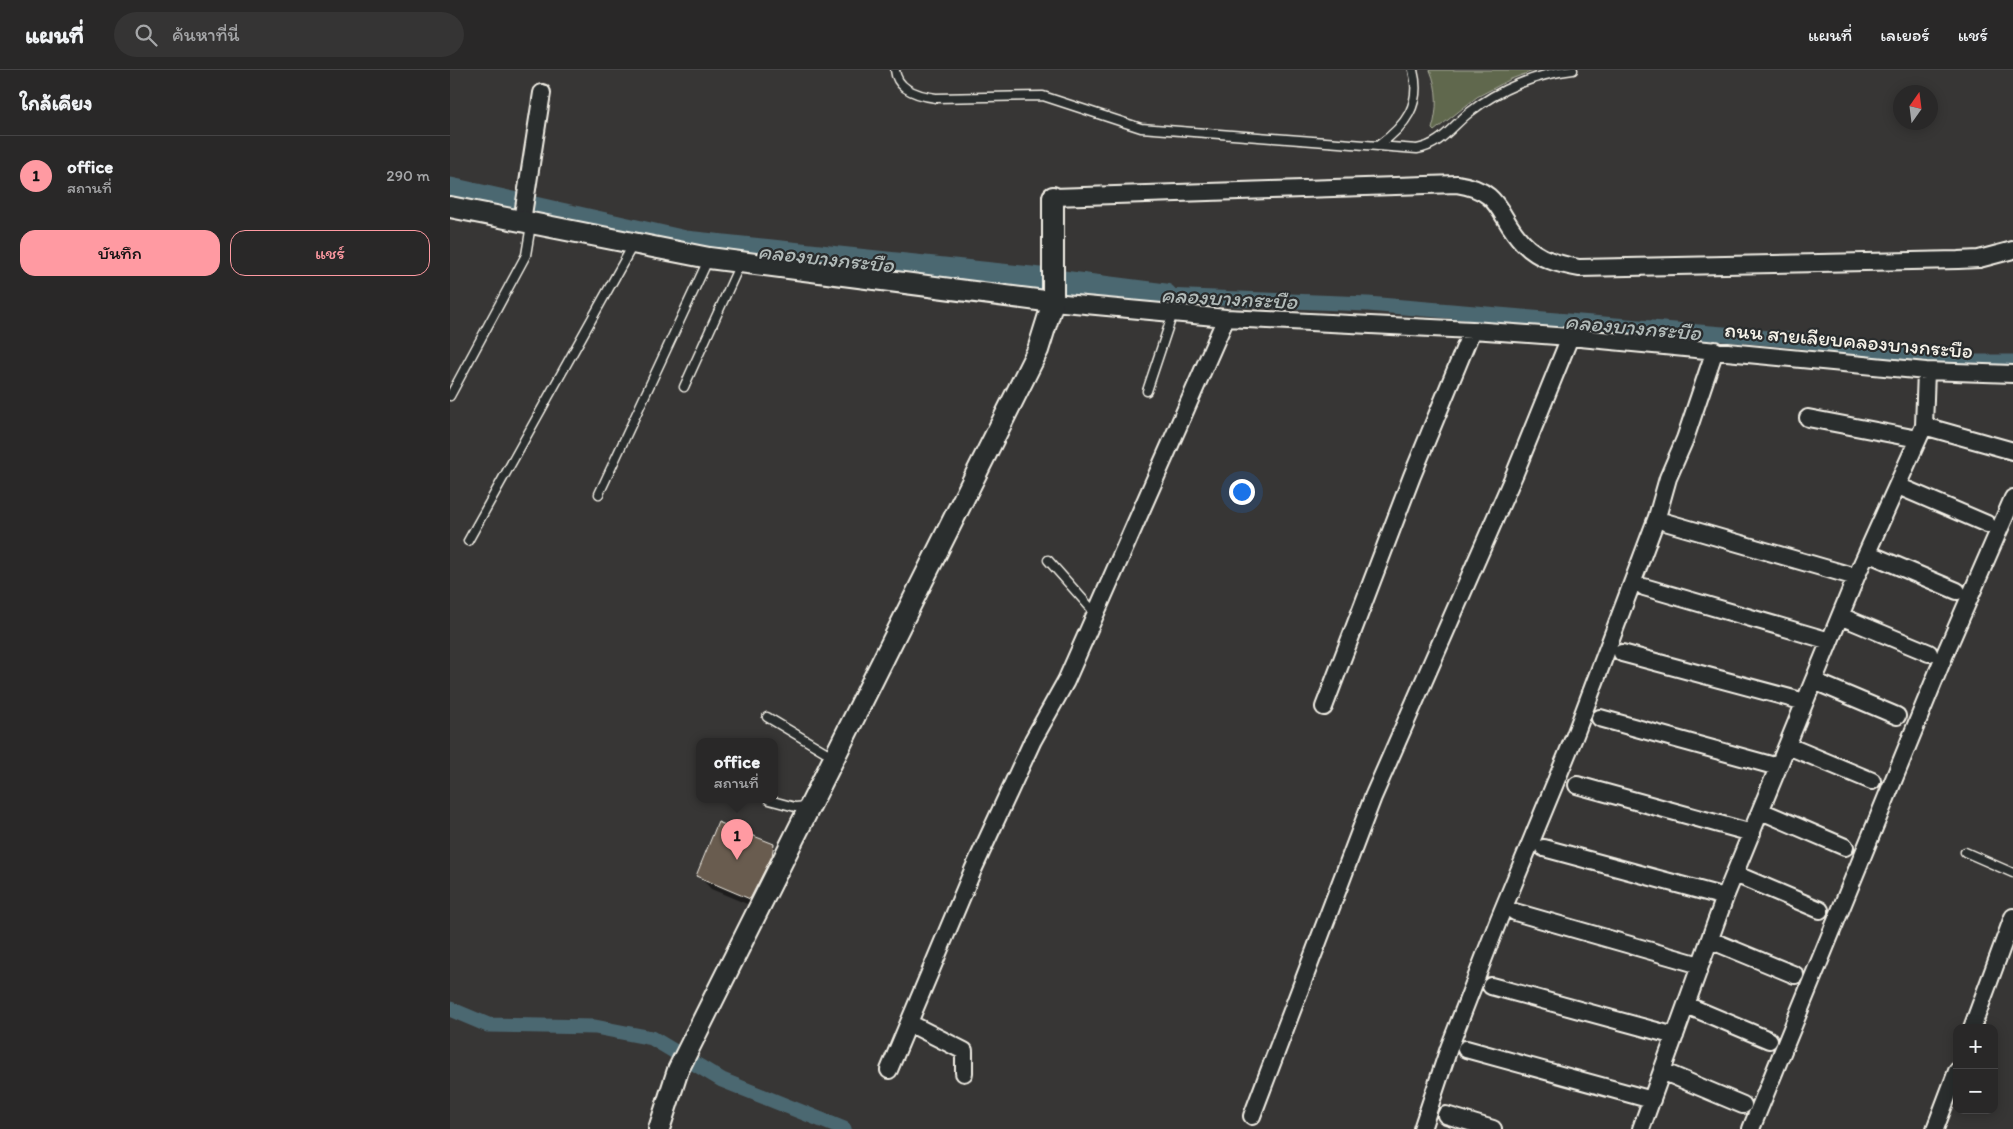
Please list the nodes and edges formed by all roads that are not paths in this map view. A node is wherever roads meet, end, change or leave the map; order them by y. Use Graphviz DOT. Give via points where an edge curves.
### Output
graph roads {
  1 [pos="895,70"];
  2 [pos="1412,70"];
  3 [pos="1573,70"];
  4 [pos="542,93"];
  5 [pos="1379,145"];
  6 [pos="1052,197"];
  7 [pos="450,207"];
  8 [pos="525,220"];
  9 [pos="634,243"];
  10 [pos="2013,250"];
  11 [pos="709,258"];
  12 [pos="741,262"];
  13 [pos="1053,302"];
  14 [pos="1173,313"];
  15 [pos="1226,318"];
  16 [pos="1472,330"];
  17 [pos="1570,337"];
  18 [pos="1715,350"];
  19 [pos="1926,371"];
  20 [pos="2013,374"];
  21 [pos="684,387"];
  22 [pos="1147,391"];
  23 [pos="450,396"];
  24 [pos="1808,418"];
  25 [pos="1921,433"];
  26 [pos="2013,451"];
  27 [pos="1898,486"];
  28 [pos="599,494"];
  29 [pos="2013,498"];
  30 [pos="1666,522"];
  31 [pos="1986,524"];
  32 [pos="468,541"];
  33 [pos="1867,553"];
  34 [pos="1048,560"];
  35 [pos="1856,577"];
  36 [pos="1644,587"];
  37 [pos="1957,591"];
  38 [pos="1096,614"];
  39 [pos="1840,616"];
  40 [pos="1830,641"];
  41 [pos="1622,653"];
  42 [pos="1930,654"];
  43 [pos="1814,681"];
  44 [pos="1805,702"];
  45 [pos="1324,707"];
  46 [pos="1897,716"];
  47 [pos="767,717"];
  48 [pos="1600,718"];
  49 [pos="1788,746"];
  50 [pos="836,758"];
  51 [pos="1778,767"];
  52 [pos="1872,781"];
  53 [pos="1577,785"];
  54 [pos="778,802"];
  55 [pos="812,806"];
  56 [pos="1761,811"];
  57 [pos="1752,833"];
  58 [pos="1845,847"];
  59 [pos="1544,848"];
  60 [pos="1966,852"];
  61 [pos="2013,873"];
  62 [pos="1736,874"];
  63 [pos="1726,897"];
  64 [pos="1820,910"];
  65 [pos="1515,912"];
  66 [pos="2013,917"];
  67 [pos="1710,940"];
  68 [pos="1700,965"];
  69 [pos="1795,975"];
  70 [pos="1491,986"];
  71 [pos="1686,1006"];
  72 [pos="909,1024"];
  73 [pos="1973,1024"];
  74 [pos="1675,1036"];
  75 [pos="1769,1040"];
  76 [pos="1466,1049"];
  77 [pos="889,1070"];
  78 [pos="1662,1071"];
  79 [pos="964,1073"];
  80 [pos="1953,1081"];
  81 [pos="1652,1100"];
  82 [pos="1743,1105"];
  83 [pos="1252,1116"];
  84 [pos="1446,1116"];
  85 [pos="659,1129"];
  86 [pos="1422,1129"];
  87 [pos="1493,1129"];
  88 [pos="1641,1129"];
  89 [pos="1751,1129"];
  90 [pos="1935,1129"];
  1 -- 5 [label="lane" via="897,80 911,91 936,98 1043,96 1141,128"];
  2 -- 5 [label="lane" via="1415,88 1408,117 1397,132"];
  3 -- 5 [label="lane" via="1536,78 1504,90 1480,104 1439,141 1426,148"];
  4 -- 8 [label="street" via="526,189"];
  6 -- 10 [label="street" via="1457,184 1470,186 1490,196 1530,250 1553,262 1579,268 1958,260 1978,259"];
  6 -- 13 [label="street"];
  7 -- 8 [label="street"];
  8 -- 9 [label="street"];
  8 -- 23 [label="lane" via="526,255"];
  9 -- 11 [label="street"];
  9 -- 32 [label="lane"];
  11 -- 12 [label="street"];
  11 -- 28 [label="lane"];
  12 -- 13 [label="street"];
  12 -- 21 [label="lane"];
  13 -- 14 [label="street, ถนน สายเลียบคลองบางกระบือ"];
  13 -- 50 [label="street" via="1038,350"];
  14 -- 15 [label="street, ถนน สายเลียบคลองบางกระบือ"];
  14 -- 22 [label="lane"];
  15 -- 16 [label="street, ถนน สายเลียบคลองบางกระบือ"];
  15 -- 38 [label="street"];
  16 -- 17 [label="street, ถนน สายเลียบคลองบางกระบือ"];
  16 -- 45 [label="street"];
  17 -- 18 [label="street, ถนน สายเลียบคลองบางกระบือ"];
  17 -- 83 [label="street" via="1515,473 1373,797"];
  18 -- 19 [label="street, ถนน สายเลียบคลองบางกระบือ"];
  18 -- 86 [label="street" via="1657,517 1575,735 1449,1048"];
  19 -- 20 [label="street, ถนน สายเลียบคลองบางกระบือ"];
  19 -- 25 [label="street"];
  24 -- 25 [label="street"];
  25 -- 26 [label="street"];
  25 -- 27 [label="street"];
  27 -- 31 [label="street"];
  27 -- 33 [label="street"];
  29 -- 89 [label="street" via="1945,654"];
  30 -- 35 [label="street"];
  33 -- 35 [label="street"];
  33 -- 37 [label="street"];
  34 -- 38 [label="lane"];
  35 -- 39 [label="street"];
  36 -- 40 [label="street"];
  38 -- 72 [label="street" via="985,844"];
  39 -- 40 [label="street"];
  39 -- 42 [label="street"];
  40 -- 43 [label="street"];
  41 -- 44 [label="street"];
  43 -- 44 [label="street"];
  43 -- 46 [label="street"];
  44 -- 49 [label="street"];
  47 -- 50 [label="lane"];
  48 -- 51 [label="street"];
  49 -- 51 [label="street"];
  49 -- 52 [label="street"];
  50 -- 55 [label="street"];
  51 -- 56 [label="street"];
  53 -- 57 [label="street"];
  54 -- 55 [label="lane" via="795,807"];
  55 -- 85 [label="street" via="678,1070"];
  56 -- 57 [label="street"];
  56 -- 58 [label="street"];
  57 -- 62 [label="street"];
  59 -- 63 [label="street"];
  60 -- 61 [label="lane"];
  62 -- 63 [label="street"];
  62 -- 64 [label="street"];
  63 -- 67 [label="street"];
  65 -- 68 [label="street"];
  66 -- 73 [label="street"];
  67 -- 68 [label="street"];
  67 -- 69 [label="street"];
  68 -- 71 [label="street"];
  70 -- 74 [label="street"];
  71 -- 74 [label="street"];
  71 -- 75 [label="street"];
  72 -- 77 [label="street"];
  72 -- 79 [label="street" via="964,1051"];
  74 -- 78 [label="street"];
  76 -- 81 [label="street"];
  78 -- 81 [label="street"];
  78 -- 82 [label="street"];
  80 -- 90 [label="street"];
  81 -- 88 [label="street"];
  84 -- 87 [label="street"];
}
